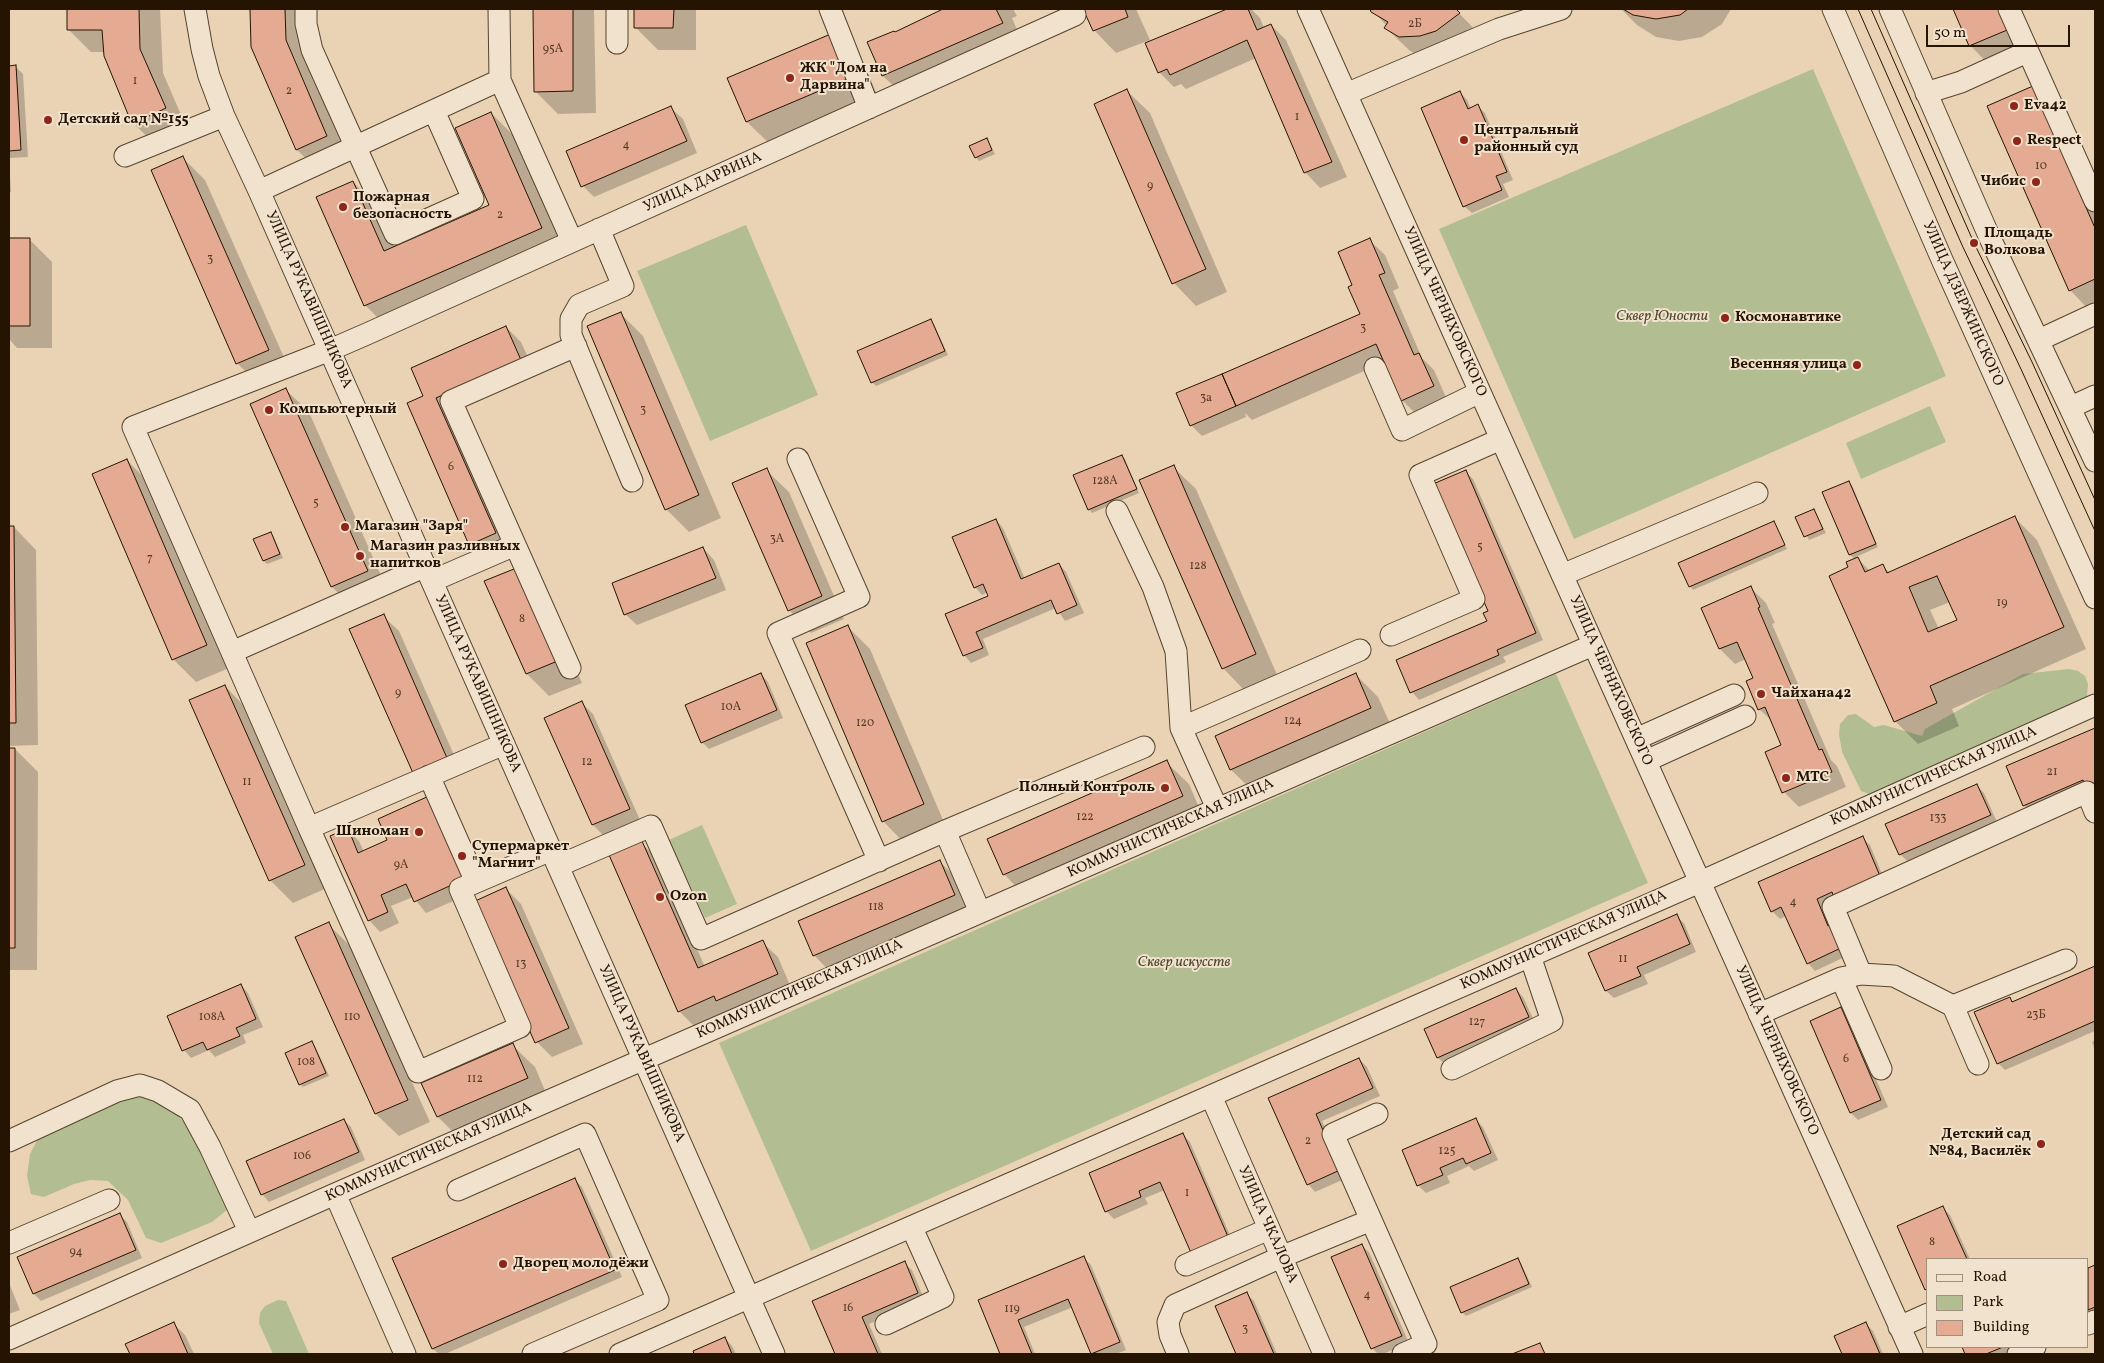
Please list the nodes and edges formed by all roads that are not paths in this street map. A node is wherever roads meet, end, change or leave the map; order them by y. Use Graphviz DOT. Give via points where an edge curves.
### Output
graph roads {
  1 [pos="195,9"];
  2 [pos="306,9"];
  3 [pos="499,9"];
  4 [pos="617,9"];
  5 [pos="830,9"];
  6 [pos="1308,9"];
  7 [pos="1561,9"];
  8 [pos="1833,9"];
  9 [pos="1890,9"];
  10 [pos="2009,9"];
  11 [pos="1074,12"];
  12 [pos="617,43"];
  13 [pos="2027,52"];
  14 [pos="500,80"];
  15 [pos="1926,93"];
  16 [pos="1346,94"];
  17 [pos="869,108"];
  18 [pos="434,111"];
  19 [pos="224,116"];
  20 [pos="356,147"];
  21 [pos="125,156"];
  22 [pos="260,191"];
  23 [pos="2095,201"];
  24 [pos="599,229"];
  25 [pos="572,241"];
  26 [pos="2095,314"];
  27 [pos="2039,340"];
  28 [pos="576,346"];
  29 [pos="330,350"];
  30 [pos="1375,368"];
  31 [pos="1480,392"];
  32 [pos="2095,396"];
  33 [pos="2071,406"];
  34 [pos="1501,439"];
  35 [pos="798,459"];
  36 [pos="2095,461"];
  37 [pos="632,481"];
  38 [pos="1757,493"];
  39 [pos="1117,511"];
  40 [pos="515,545"];
  41 [pos="429,574"];
  42 [pos="1562,575"];
  43 [pos="2095,598"];
  44 [pos="1391,636"];
  45 [pos="1593,644"];
  46 [pos="1360,650"];
  47 [pos="232,652"];
  48 [pos="570,668"];
  49 [pos="1734,695"];
  50 [pos="2095,706"];
  51 [pos="1745,716"];
  52 [pos="1181,728"];
  53 [pos="1636,739"];
  54 [pos="504,744"];
  55 [pos="1144,747"];
  56 [pos="1646,760"];
  57 [pos="429,776"];
  58 [pos="1218,808"];
  59 [pos="2095,812"];
  60 [pos="309,828"];
  61 [pos="945,831"];
  62 [pos="555,858"];
  63 [pos="879,861"];
  64 [pos="476,882"];
  65 [pos="1700,882"];
  66 [pos="980,912"];
  67 [pos="1530,956"];
  68 [pos="2066,960"];
  69 [pos="1851,976"];
  70 [pos="1953,1006"];
  71 [pos="1759,1014"];
  72 [pos="643,1059"];
  73 [pos="1978,1064"];
  74 [pos="1452,1069"];
  75 [pos="1881,1069"];
  76 [pos="1211,1096"];
  77 [pos="1377,1114"];
  78 [pos="9,1141"];
  79 [pos="458,1190"];
  80 [pos="335,1194"];
  81 [pos="109,1200"];
  82 [pos="1371,1220"];
  83 [pos="912,1228"];
  84 [pos="1269,1229"];
  85 [pos="249,1232"];
  86 [pos="9,1243"];
  87 [pos="1281,1256"];
  88 [pos="1186,1265"];
  89 [pos="750,1299"];
  90 [pos="1926,1315"];
  91 [pos="886,1324"];
  92 [pos="1899,1327"];
  93 [pos="9,1340"];
  94 [pos="2033,1348"];
  95 [pos="405,1354"];
  96 [pos="533,1354"];
  97 [pos="620,1354"];
  98 [pos="774,1354"];
  99 [pos="1178,1354"];
  100 [pos="1324,1354"];
  101 [pos="1403,1354"];
  102 [pos="1912,1354"];
  103 [pos="2018,1354"];
  1 -- 19 [label="street, УЛИЦА РУКАВИШНИКОВА" via="209,76"];
  2 -- 20 [label="street" via="312,50"];
  3 -- 14 [label="street"];
  4 -- 12 [label="street"];
  5 -- 17 [label="street"];
  6 -- 16 [label="street, УЛИЦА ЧЕРНЯХОВСКОГО"];
  7 -- 16 [label="street" via="1499,29"];
  8 -- 43 [label="street, УЛИЦА ДЗЕРЖИНСКОГО"];
  9 -- 15 [label="street"];
  10 -- 13 [label="street"];
  11 -- 17 [label="street, УЛИЦА ДАРВИНА"];
  13 -- 15 [label="street" via="1961,82"];
  13 -- 23 [label="street"];
  14 -- 18 [label="street"];
  14 -- 25 [label="street"];
  15 -- 27 [label="street"];
  16 -- 31 [label="street, УЛИЦА ЧЕРНЯХОВСКОГО"];
  17 -- 24 [label="street, УЛИЦА ДАРВИНА"];
  18 -- 20 [label="street"];
  18 -- 20 [label="street" via="473,199 395,234"];
  19 -- 21 [label="street"];
  19 -- 22 [label="street, УЛИЦА РУКАВИШНИКОВА"];
  20 -- 22 [label="street"];
  22 -- 29 [label="street, УЛИЦА РУКАВИШНИКОВА"];
  24 -- 25 [label="street, УЛИЦА ДАРВИНА"];
  24 -- 28 [label="street" via="623,286 579,305 570,319"];
  25 -- 29 [label="street, УЛИЦА ДАРВИНА"];
  26 -- 27 [label="street"];
  27 -- 33 [label="street"];
  28 -- 37 [label="street"];
  28 -- 40 [label="street" via="451,401"];
  29 -- 41 [label="street, УЛИЦА РУКАВИШНИКОВА"];
  29 -- 47 [label="street, УЛИЦА ДАРВИНА" via="133,427"];
  30 -- 31 [label="street" via="1402,430"];
  31 -- 34 [label="street, УЛИЦА ЧЕРНЯХОВСКОГО"];
  32 -- 33 [label="street"];
  33 -- 36 [label="street"];
  34 -- 42 [label="street, УЛИЦА ЧЕРНЯХОВСКОГО"];
  34 -- 44 [label="street" via="1420,475 1474,599"];
  35 -- 63 [label="street" via="859,597 778,633"];
  38 -- 42 [label="street"];
  39 -- 52 [label="street" via="1153,587 1176,651"];
  40 -- 41 [label="street"];
  40 -- 48 [label="street"];
  41 -- 47 [label="street"];
  41 -- 54 [label="street, УЛИЦА РУКАВИШНИКОВА"];
  42 -- 45 [label="street, УЛИЦА ЧЕРНЯХОВСКОГО"];
  45 -- 53 [label="street, УЛИЦА ЧЕРНЯХОВСКОГО"];
  45 -- 58 [label="street, КОММУНИСТИЧЕСКАЯ УЛИЦА"];
  46 -- 52 [label="street"];
  47 -- 60 [label="street"];
  49 -- 53 [label="street"];
  50 -- 65 [label="street, КОММУНИСТИЧЕСКАЯ УЛИЦА"];
  51 -- 56 [label="street"];
  52 -- 58 [label="street"];
  53 -- 56 [label="street, УЛИЦА ЧЕРНЯХОВСКОГО"];
  54 -- 57 [label="street"];
  54 -- 62 [label="street, УЛИЦА РУКАВИШНИКОВА"];
  55 -- 61 [label="street"];
  56 -- 65 [label="street, УЛИЦА ЧЕРНЯХОВСКОГО"];
  57 -- 60 [label="street"];
  57 -- 64 [label="street"];
  58 -- 66 [label="street, КОММУНИСТИЧЕСКАЯ УЛИЦА"];
  59 -- 69 [label="street" via="2087,792 1833,907"];
  60 -- 64 [label="street" via="418,1072 520,1027 460,889"];
  61 -- 63 [label="street"];
  61 -- 66 [label="street"];
  62 -- 63 [label="street" via="651,826 701,939"];
  62 -- 64 [label="street"];
  62 -- 72 [label="street, УЛИЦА РУКАВИШНИКОВА"];
  65 -- 67 [label="street, КОММУНИСТИЧЕСКАЯ УЛИЦА"];
  65 -- 71 [label="street, УЛИЦА ЧЕРНЯХОВСКОГО"];
  66 -- 72 [label="street, КОММУНИСТИЧЕСКАЯ УЛИЦА"];
  67 -- 74 [label="street" via="1552,1021"];
  67 -- 76 [label="street, КОММУНИСТИЧЕСКАЯ УЛИЦА"];
  68 -- 70 [label="street"];
  69 -- 70 [label="street" via="1894,976"];
  69 -- 71 [label="street"];
  69 -- 75 [label="street"];
  70 -- 73 [label="street"];
  71 -- 92 [label="street, УЛИЦА ЧЕРНЯХОВСКОГО"];
  72 -- 80 [label="street, КОММУНИСТИЧЕСКАЯ УЛИЦА"];
  72 -- 89 [label="street, УЛИЦА РУКАВИШНИКОВА"];
  76 -- 83 [label="street, КОММУНИСТИЧЕСКАЯ УЛИЦА"];
  76 -- 84 [label="street, УЛИЦА ЧКАЛОВА"];
  77 -- 82 [label="street" via="1333,1134"];
  78 -- 85 [label="street" via="117,1091 140,1085 158,1091 190,1110"];
  79 -- 96 [label="street" via="585,1134 658,1300"];
  80 -- 85 [label="street, КОММУНИСТИЧЕСКАЯ УЛИЦА"];
  80 -- 95 [label="street"];
  81 -- 86 [label="street"];
  82 -- 87 [label="street"];
  82 -- 101 [label="street" via="1426,1344"];
  83 -- 89 [label="street, КОММУНИСТИЧЕСКАЯ УЛИЦА"];
  83 -- 91 [label="street" via="943,1297"];
  84 -- 87 [label="street, УЛИЦА ЧКАЛОВА"];
  84 -- 88 [label="street"];
  85 -- 93 [label="street, КОММУНИСТИЧЕСКАЯ УЛИЦА"];
  87 -- 99 [label="street" via="1174,1305 1168,1322"];
  87 -- 100 [label="street, УЛИЦА ЧКАЛОВА"];
  89 -- 97 [label="street, КОММУНИСТИЧЕСКАЯ УЛИЦА"];
  89 -- 98 [label="street, УЛИЦА РУКАВИШНИКОВА"];
  90 -- 92 [label="street"];
  92 -- 102 [label="street, УЛИЦА ЧЕРНЯХОВСКОГО"];
  94 -- 103 [label="street"];
}
